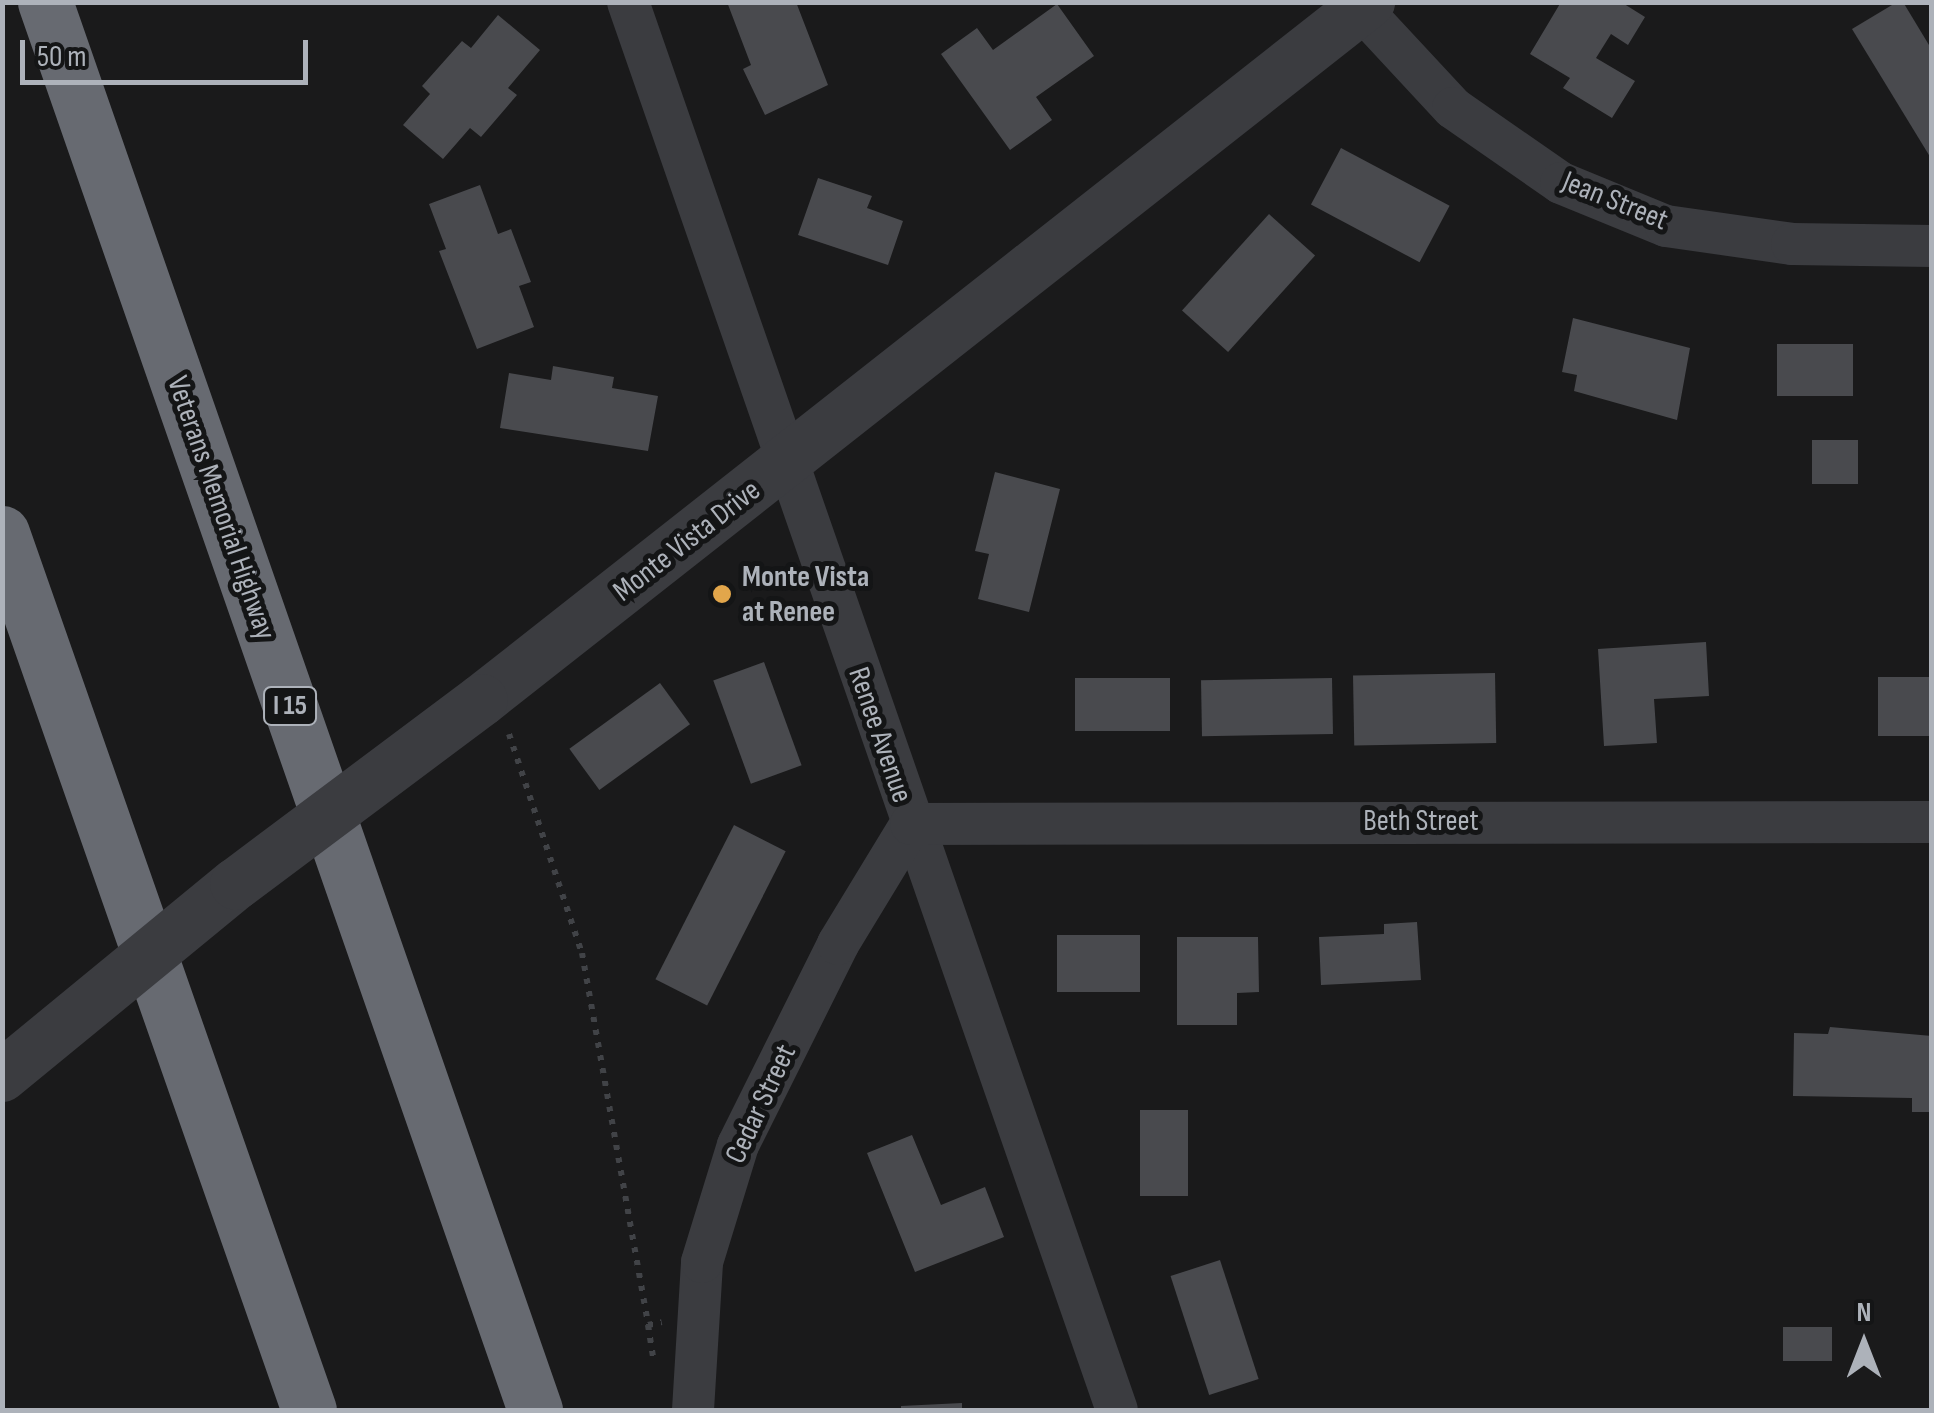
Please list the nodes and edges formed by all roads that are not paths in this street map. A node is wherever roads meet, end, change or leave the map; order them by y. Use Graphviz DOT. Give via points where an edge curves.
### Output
graph roads {
  1 [pos="44,2"];
  2 [pos="628,2"];
  3 [pos="1365,6"];
  4 [pos="1932,246"];
  5 [pos="786,466"];
  6 [pos="2,533"];
  7 [pos="1932,822"];
  8 [pos="912,824"];
  9 [pos="2,1076"];
  10 [pos="309,1410"];
  11 [pos="535,1410"];
  12 [pos="693,1410"];
  13 [pos="1117,1410"];
  1 -- 11 [label="highway, Veterans Memorial Highway / I 15"];
  2 -- 5 [label="street, Renee Avenue"];
  3 -- 4 [label="street, Jean Street" via="1452,108 1561,183 1666,226 1792,244"];
  3 -- 5 [label="street, Monte Vista Drive"];
  5 -- 8 [label="street, Renee Avenue"];
  5 -- 9 [label="street, Monte Vista Drive, bridge" via="494,712 236,884"];
  6 -- 10 [label="highway"];
  7 -- 8 [label="street, Beth Street"];
  8 -- 12 [label="street, Cedar Street" via="838,944 738,1145 702,1262"];
  8 -- 13 [label="street, Renee Avenue"];
}
